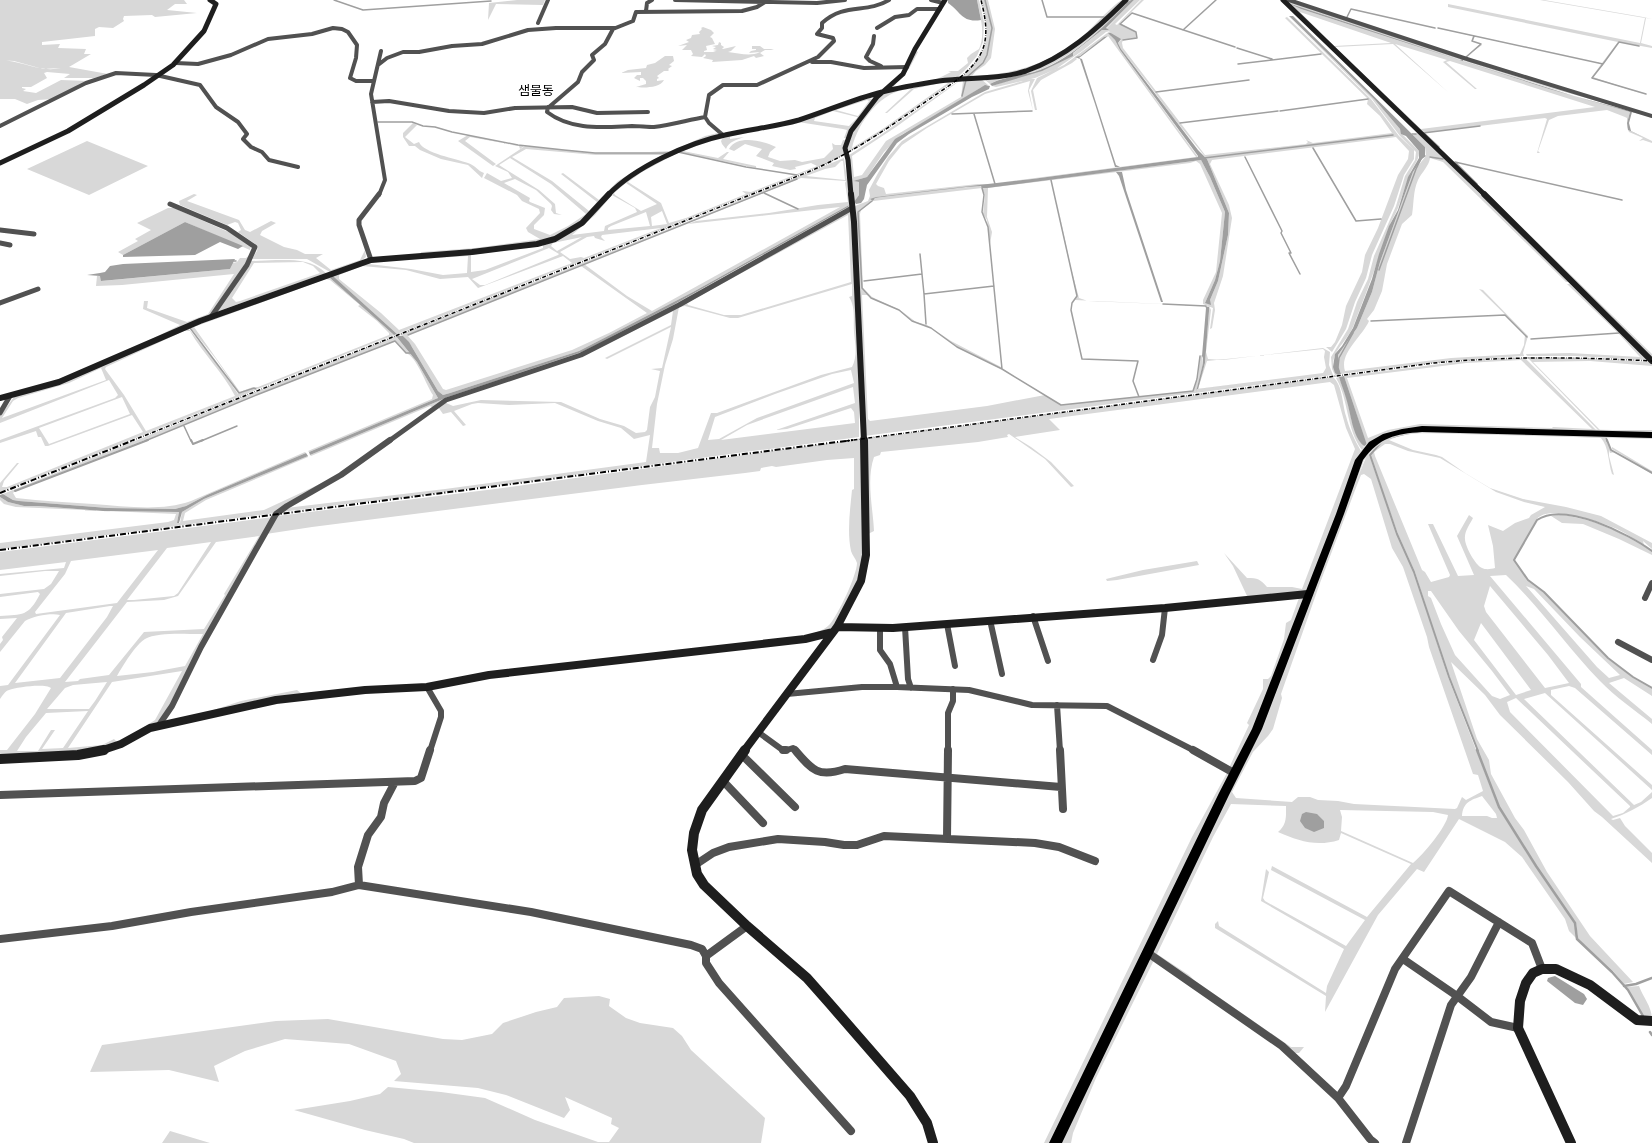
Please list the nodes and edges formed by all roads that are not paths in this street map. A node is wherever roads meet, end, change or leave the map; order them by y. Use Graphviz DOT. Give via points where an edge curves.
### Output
graph roads {
  1 [pos="210,0"];
  2 [pos="548,0"];
  3 [pos="652,0"];
  4 [pos="675,0"];
  5 [pos="845,0"];
  6 [pos="889,0"];
  7 [pos="931,0"];
  8 [pos="1126,0"];
  9 [pos="808,1"];
  10 [pos="1285,1"];
  11 [pos="765,2"];
  12 [pos="944,2"];
  13 [pos="940,9"];
  14 [pos="646,11"];
  15 [pos="538,23"];
  16 [pos="614,28"];
  17 [pos="877,28"];
  18 [pos="874,36"];
  19 [pos="382,52"];
  20 [pos="176,63"];
  21 [pos="806,63"];
  22 [pos="378,65"];
  23 [pos="885,67"];
  24 [pos="907,67"];
  25 [pos="159,76"];
  26 [pos="373,81"];
  27 [pos="882,92"];
  28 [pos="372,102"];
  29 [pos="548,107"];
  30 [pos="648,112"];
  31 [pos="1652,116"];
  32 [pos="705,117"];
  33 [pos="0,126"];
  34 [pos="723,135"];
  35 [pos="0,163"];
  36 [pos="298,167"];
  37 [pos="170,204"];
  38 [pos="852,208"];
  39 [pos="0,230"];
  40 [pos="34,234"];
  41 [pos="0,244"];
  42 [pos="10,245"];
  43 [pos="371,260"];
  44 [pos="38,289"];
  45 [pos="0,303"];
  46 [pos="212,317"];
  47 [pos="1652,361"];
  48 [pos="10,396"];
  49 [pos="0,398"];
  50 [pos="0,413"];
  51 [pos="1652,435"];
  52 [pos="1652,583"];
  53 [pos="1308,594"];
  54 [pos="1646,598"];
  55 [pos="1166,608"];
  56 [pos="1033,616"];
  57 [pos="990,620"];
  58 [pos="947,624"];
  59 [pos="905,627"];
  60 [pos="880,628"];
  61 [pos="835,630"];
  62 [pos="1618,642"];
  63 [pos="1153,660"];
  64 [pos="1652,660"];
  65 [pos="1048,661"];
  66 [pos="955,666"];
  67 [pos="1002,674"];
  68 [pos="427,687"];
  69 [pos="897,687"];
  70 [pos="911,688"];
  71 [pos="953,689"];
  72 [pos="787,694"];
  73 [pos="1057,705"];
  74 [pos="159,725"];
  75 [pos="758,732"];
  76 [pos="742,756"];
  77 [pos="0,759"];
  78 [pos="1234,773"];
  79 [pos="947,777"];
  80 [pos="724,781"];
  81 [pos="395,782"];
  82 [pos="1062,787"];
  83 [pos="0,795"];
  84 [pos="795,807"];
  85 [pos="1063,809"];
  86 [pos="763,823"];
  87 [pos="947,839"];
  88 [pos="1095,861"];
  89 [pos="695,865"];
  90 [pos="359,885"];
  91 [pos="1499,922"];
  92 [pos="747,926"];
  93 [pos="0,939"];
  94 [pos="1148,953"];
  95 [pos="706,956"];
  96 [pos="1403,960"];
  97 [pos="1542,969"];
  98 [pos="1457,996"];
  99 [pos="1652,1021"];
  100 [pos="1518,1028"];
  101 [pos="1338,1098"];
  102 [pos="851,1131"];
  103 [pos="933,1143"];
  104 [pos="1055,1143"];
  105 [pos="1375,1143"];
  106 [pos="1406,1143"];
  107 [pos="1571,1143"];
  1 -- 20 [label="street" via="216,4 204,31"];
  2 -- 15 [label="street"];
  3 -- 14 [label="street" via="647,3"];
  4 -- 11 [label="street"];
  5 -- 9 [label="street"];
  6 -- 21 [label="street" via="882,4 842,10 826,18 818,34 833,38 834,41 818,57"];
  7 -- 12 [label="street"];
  8 -- 27 [label="street" via="1086,37 1060,56 1039,66 1007,76 940,81"];
  9 -- 11 [label="street"];
  10 -- 31 [label="street"];
  10 -- 47 [label="street"];
  11 -- 14 [label="street" via="742,11"];
  12 -- 13 [label="street"];
  13 -- 17 [label="street" via="916,9 910,15 895,17"];
  13 -- 24 [label="street"];
  14 -- 16 [label="street" via="636,12 633,21"];
  16 -- 22 [label="street" via="528,30 482,44 403,52 387,58"];
  16 -- 29 [label="street" via="607,42 592,55 594,60 582,72 578,82"];
  18 -- 23 [label="street" via="866,57 873,63"];
  19 -- 22 [label="street"];
  20 -- 25 [label="street"];
  20 -- 26 [label="street" via="198,64 234,54 268,39 312,34 334,28 348,32 357,45 350,78 356,82"];
  21 -- 23 [label="street" via="831,62 864,68"];
  21 -- 32 [label="street" via="754,86 721,86 708,96"];
  22 -- 26 [label="street"];
  23 -- 24 [label="street"];
  24 -- 27 [label="street" via="898,79"];
  25 -- 33 [label="street" via="116,74 94,80"];
  25 -- 35 [label="street" via="68,131"];
  25 -- 36 [label="street" via="200,85 216,107 242,126 247,134 243,139 245,142 262,152 269,160"];
  26 -- 28 [label="street"];
  27 -- 34 [label="street" via="798,120"];
  27 -- 38 [label="street" via="851,131 845,148"];
  28 -- 29 [label="street" via="389,101 443,111 484,113 515,108"];
  28 -- 43 [label="street" via="385,180 381,192 359,220"];
  29 -- 30 [label="street" via="576,107 597,113"];
  29 -- 32 [label="street" via="547,112 554,117 589,128 653,127"];
  32 -- 34 [label="street"];
  34 -- 43 [label="street" via="679,150 633,174 612,190 582,223 555,239 537,244 472,252"];
  37 -- 46 [label="street" via="227,228 255,247 247,265"];
  38 -- 61 [label="street" via="865,458 866,555 860,586"];
  38 -- 74 [label="street" via="679,305 581,355 446,400 341,475 276,514 201,647 172,706"];
  39 -- 40 [label="street"];
  41 -- 42 [label="street"];
  43 -- 46 [label="street"];
  44 -- 45 [label="street"];
  46 -- 48 [label="street" via="59,382"];
  48 -- 49 [label="street"];
  48 -- 50 [label="street"];
  51 -- 53 [label="main road" via="1440,428 1404,431 1380,438 1373,442 1359,460"];
  52 -- 54 [label="street"];
  53 -- 55 [label="street"];
  53 -- 78 [label="main road" via="1257,729"];
  55 -- 56 [label="street"];
  55 -- 63 [label="street" via="1162,635"];
  56 -- 57 [label="street"];
  56 -- 65 [label="street"];
  57 -- 58 [label="street"];
  57 -- 67 [label="street"];
  58 -- 59 [label="street"];
  58 -- 66 [label="street"];
  59 -- 60 [label="street"];
  59 -- 70 [label="street" via="908,679"];
  60 -- 61 [label="street"];
  60 -- 69 [label="street" via="880,650 890,664"];
  61 -- 68 [label="street" via="798,640 489,675"];
  61 -- 72 [label="street"];
  62 -- 64 [label="street"];
  68 -- 74 [label="street" via="365,690 276,700"];
  68 -- 81 [label="street" via="441,717 421,778 415,781"];
  69 -- 70 [label="street"];
  69 -- 72 [label="street" via="862,687"];
  70 -- 71 [label="street"];
  71 -- 73 [label="street" via="984,692 1032,705"];
  71 -- 79 [label="street" via="953,701 948,713"];
  72 -- 75 [label="street"];
  73 -- 78 [label="street" via="1107,706"];
  73 -- 82 [label="street"];
  74 -- 77 [label="street" via="102,751 78,755"];
  75 -- 76 [label="street"];
  75 -- 79 [label="street" via="784,752 792,748 812,770 820,773 832,774 846,769"];
  76 -- 80 [label="street"];
  76 -- 84 [label="street"];
  78 -- 94 [label="main road"];
  79 -- 82 [label="street"];
  79 -- 87 [label="street"];
  80 -- 86 [label="street"];
  80 -- 89 [label="street" via="702,810 697,822 693,842"];
  81 -- 83 [label="street"];
  81 -- 90 [label="street" via="384,803 381,817 368,835 358,867"];
  82 -- 85 [label="street"];
  87 -- 88 [label="street" via="1035,843 1059,847"];
  87 -- 89 [label="street" via="884,836 856,845 844,845 778,839 729,847"];
  89 -- 92 [label="street" via="704,885"];
  90 -- 93 [label="street" via="332,892 112,926"];
  90 -- 95 [label="street" via="531,912 691,945 702,949"];
  91 -- 96 [label="street" via="1449,891"];
  91 -- 97 [label="street" via="1532,943"];
  91 -- 98 [label="street" via="1471,977"];
  92 -- 95 [label="street"];
  92 -- 103 [label="street" via="807,978 910,1096 927,1123"];
  94 -- 101 [label="street" via="1282,1046"];
  94 -- 104 [label="main road"];
  95 -- 102 [label="street" via="706,963 719,983"];
  96 -- 98 [label="street"];
  96 -- 101 [label="street" via="1395,969 1346,1086"];
  97 -- 99 [label="street" via="1556,969 1567,974 1590,985 1637,1020"];
  97 -- 100 [label="street" via="1533,973 1526,983 1520,1001"];
  98 -- 100 [label="street" via="1491,1022"];
  98 -- 106 [label="street" via="1451,1005 1430,1065"];
  100 -- 107 [label="street"];
  101 -- 105 [label="street"];
}
